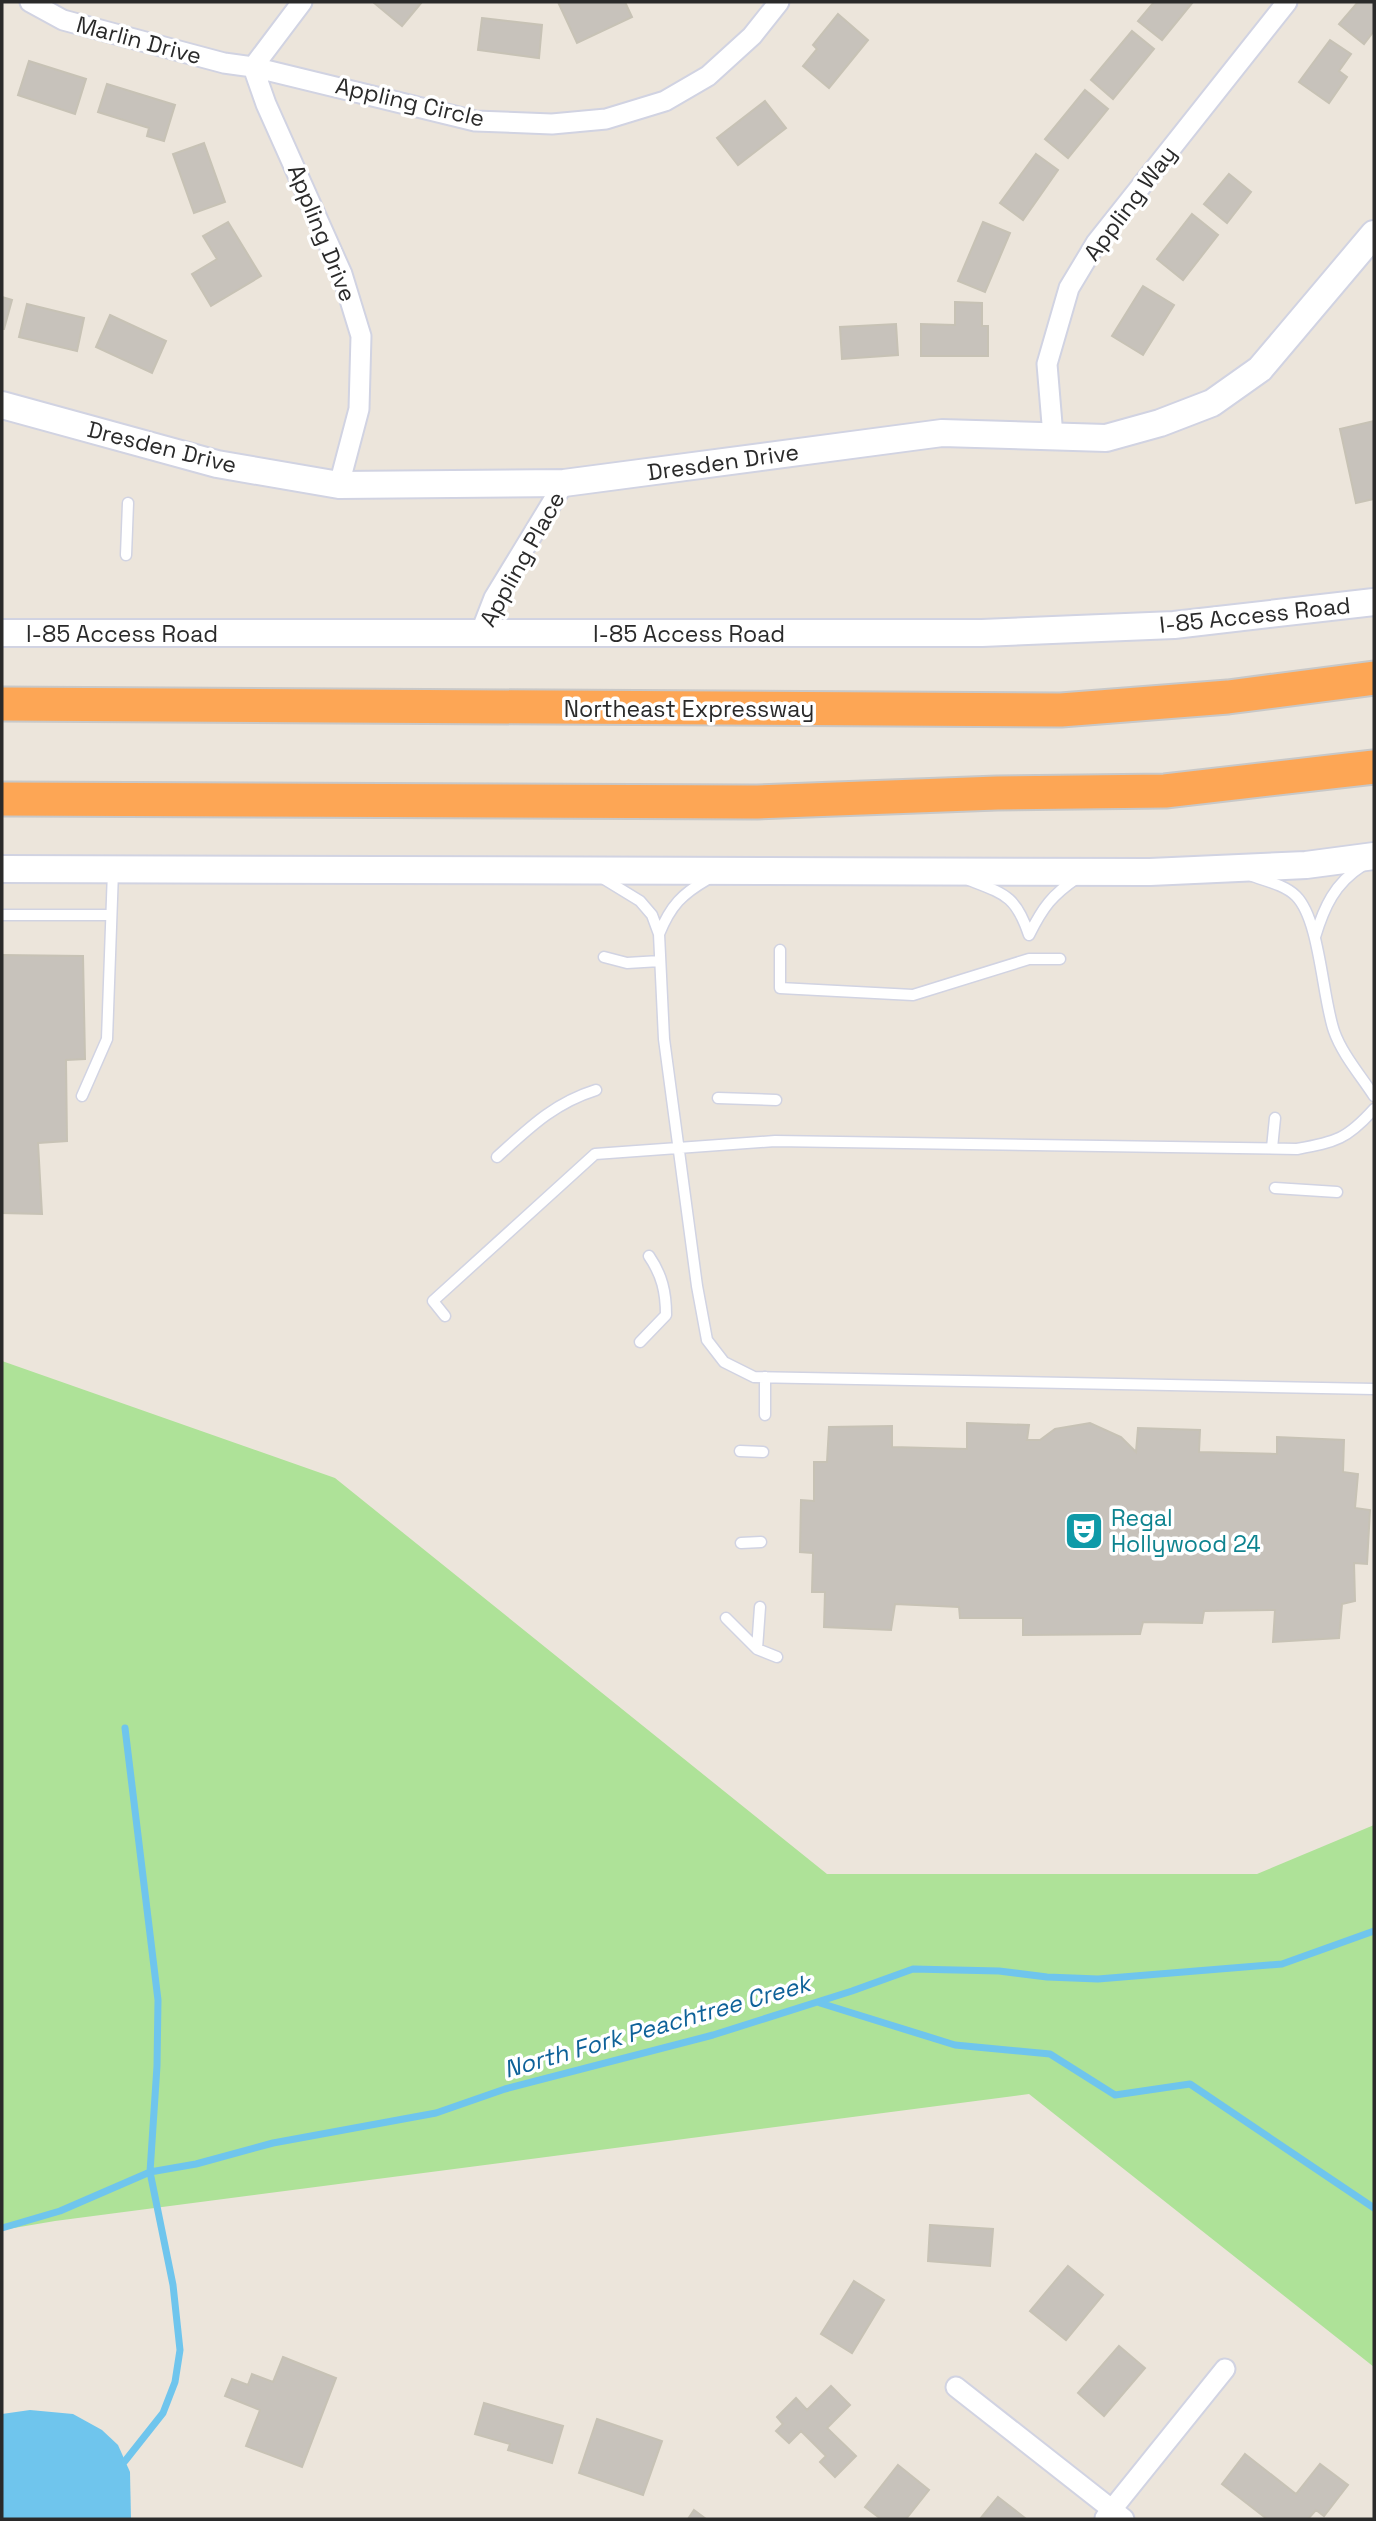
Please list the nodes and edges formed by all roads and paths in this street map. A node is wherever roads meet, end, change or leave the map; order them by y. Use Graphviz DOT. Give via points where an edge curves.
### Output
graph roads {
  1 [pos="30,2"];
  2 [pos="302,2"];
  3 [pos="779,2"];
  4 [pos="1287,2"];
  5 [pos="253,67"];
  6 [pos="1374,234"];
  7 [pos="2,405"];
  8 [pos="1053,436"];
  9 [pos="564,483"];
  10 [pos="339,485"];
  11 [pos="128,503"];
  12 [pos="126,555"];
  13 [pos="1374,602"];
  14 [pos="2,633"];
  15 [pos="480,634"];
  16 [pos="1374,678"];
  17 [pos="2,704"];
  18 [pos="1374,767"];
  19 [pos="2,799"];
  20 [pos="1374,857"];
  21 [pos="2,869"];
  22 [pos="113,869"];
  23 [pos="1228,869"];
  24 [pos="585,870"];
  25 [pos="723,871"];
  26 [pos="944,873"];
  27 [pos="1084,873"];
  28 [pos="2,915"];
  29 [pos="111,915"];
  30 [pos="659,933"];
  31 [pos="1315,937"];
  32 [pos="780,950"];
  33 [pos="604,957"];
  34 [pos="1060,959"];
  35 [pos="660,961"];
  36 [pos="596,1090"];
  37 [pos="82,1096"];
  38 [pos="1374,1096"];
  39 [pos="718,1098"];
  40 [pos="776,1100"];
  41 [pos="1374,1109"];
  42 [pos="1275,1118"];
  43 [pos="679,1147"];
  44 [pos="1272,1148"];
  45 [pos="497,1157"];
  46 [pos="1275,1188"];
  47 [pos="1337,1192"];
  48 [pos="649,1256"];
  49 [pos="445,1315"];
  50 [pos="640,1342"];
  51 [pos="765,1377"];
  52 [pos="1374,1390"];
  53 [pos="765,1415"];
  54 [pos="740,1451"];
  55 [pos="763,1452"];
  56 [pos="761,1542"];
  57 [pos="741,1543"];
  58 [pos="760,1607"];
  59 [pos="726,1618"];
  60 [pos="757,1649"];
  61 [pos="777,1657"];
  62 [pos="1225,2369"];
  63 [pos="957,2387"];
  64 [pos="1114,2516"];
  1 -- 5 [label="street, Marlin Drive" via="63,20"];
  2 -- 5 [label="street"];
  3 -- 5 [label="street, Appling Circle" via="708,76 665,101 606,119 552,124 475,121"];
  4 -- 8 [label="street, Appling Way" via="1096,243 1069,288 1047,365"];
  5 -- 10 [label="street, Appling Drive" via="342,274 361,336 359,409"];
  6 -- 8 [label="main road, Dresden Drive" via="1260,369 1212,403 1106,438"];
  7 -- 10 [label="main road, Dresden Drive" via="217,464"];
  8 -- 9 [label="main road, Dresden Drive" via="942,433"];
  9 -- 10 [label="main road, Dresden Drive"];
  9 -- 15 [label="street, Appling Place" via="495,598"];
  11 -- 12 [label="lane"];
  13 -- 15 [label="main road, I-85 Access Road" via="1174,625 982,634"];
  14 -- 15 [label="main road, I-85 Access Road"];
  16 -- 17 [label="highway, Northeast Expressway" via="1228,697 1061,710"];
  18 -- 19 [label="highway" via="1165,792 757,802"];
  20 -- 23 [label="main road"];
  20 -- 31 [label="lane" via="1340,884"];
  21 -- 22 [label="main road"];
  22 -- 24 [label="main road"];
  22 -- 29 [label="lane"];
  23 -- 27 [label="main road"];
  23 -- 31 [label="lane" via="1295,895 1305,907"];
  24 -- 25 [label="main road"];
  24 -- 30 [label="lane" via="640,901"];
  25 -- 26 [label="main road"];
  25 -- 30 [label="lane" via="684,893"];
  26 -- 27 [label="main road"];
  26 -- 27 [label="lane" via="1005,896 1021,912 1029,935 1046,903"];
  28 -- 29 [label="lane"];
  29 -- 37 [label="lane" via="107,1039"];
  30 -- 35 [label="lane"];
  31 -- 38 [label="lane" via="1335,1034"];
  32 -- 34 [label="lane" via="780,988 913,995 1029,959"];
  33 -- 35 [label="lane"];
  35 -- 43 [label="lane" via="664,1039"];
  36 -- 45 [label="lane" via="573,1097 541,1117"];
  39 -- 40 [label="lane"];
  41 -- 44 [label="lane" via="1357,1128 1333,1143"];
  42 -- 44 [label="lane"];
  43 -- 44 [label="lane" via="775,1141"];
  43 -- 49 [label="lane" via="595,1154 433,1301"];
  43 -- 51 [label="lane" via="707,1340 724,1362 754,1377"];
  46 -- 47 [label="lane"];
  48 -- 50 [label="lane" via="659,1271 666,1315"];
  51 -- 52 [label="lane"];
  51 -- 53 [label="lane"];
  54 -- 55 [label="lane"];
  56 -- 57 [label="lane"];
  58 -- 60 [label="lane"];
  59 -- 60 [label="lane"];
  60 -- 61 [label="lane"];
  62 -- 64 [label="street"];
  63 -- 64 [label="street"];
}
